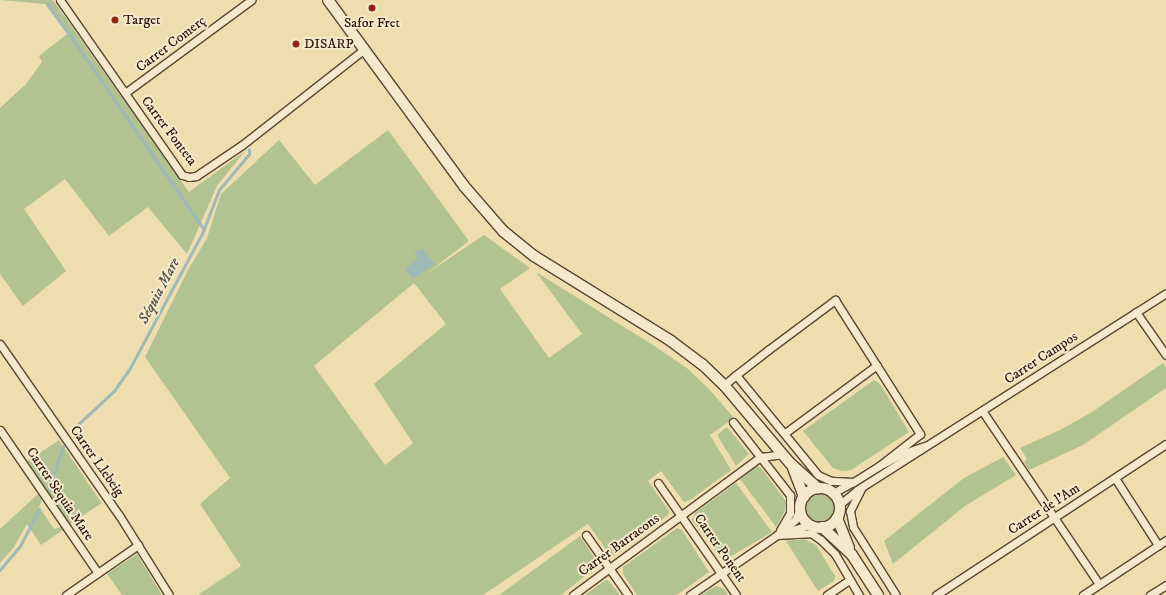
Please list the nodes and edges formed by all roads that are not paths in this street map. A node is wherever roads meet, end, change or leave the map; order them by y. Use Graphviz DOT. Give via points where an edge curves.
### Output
graph roads {
  1 [pos="60,0"];
  2 [pos="251,0"];
  3 [pos="328,0"];
  4 [pos="363,50"];
  5 [pos="125,94"];
  6 [pos="1166,293"];
  7 [pos="1136,312"];
  8 [pos="0,344"];
  9 [pos="1166,355"];
  10 [pos="877,365"];
  11 [pos="736,375"];
  12 [pos="724,385"];
  13 [pos="983,412"];
  14 [pos="733,422"];
  15 [pos="0,430"];
  16 [pos="785,433"];
  17 [pos="1166,444"];
  18 [pos="931,445"];
  19 [pos="783,454"];
  20 [pos="760,457"];
  21 [pos="790,463"];
  22 [pos="879,466"];
  23 [pos="1115,478"];
  24 [pos="853,482"];
  25 [pos="658,483"];
  26 [pos="862,487"];
  27 [pos="818,488"];
  28 [pos="834,493"];
  29 [pos="802,502"];
  30 [pos="840,504"];
  31 [pos="682,515"];
  32 [pos="837,518"];
  33 [pos="1055,518"];
  34 [pos="810,525"];
  35 [pos="822,527"];
  36 [pos="586,535"];
  37 [pos="777,535"];
  38 [pos="1166,540"];
  39 [pos="138,545"];
  40 [pos="1158,545"];
  41 [pos="852,555"];
  42 [pos="609,568"];
  43 [pos="98,573"];
  44 [pos="721,574"];
  45 [pos="849,580"];
  46 [pos="1099,584"];
  47 [pos="1166,586"];
  48 [pos="66,595"];
  49 [pos="169,595"];
  50 [pos="573,595"];
  51 [pos="628,595"];
  52 [pos="690,595"];
  53 [pos="736,595"];
  54 [pos="827,595"];
  55 [pos="859,595"];
  56 [pos="878,595"];
  57 [pos="896,595"];
  58 [pos="936,595"];
  59 [pos="1083,595"];
  60 [pos="1150,595"];
  1 -- 5 [label="street, Carrer Fonteta"];
  2 -- 5 [label="street, Carrer Comerç"];
  3 -- 4 [label="street"];
  4 -- 5 [label="street, Carrer Fonteta" via="242,145 192,177 182,175"];
  4 -- 12 [label="street" via="468,192 503,231 534,256 671,341"];
  6 -- 7 [label="street, Carrer Campos"];
  7 -- 9 [label="street"];
  7 -- 13 [label="street, Carrer Campos"];
  8 -- 39 [label="street, Carrer Llebeig"];
  10 -- 11 [label="street" via="836,300"];
  10 -- 16 [label="street"];
  10 -- 22 [label="street" via="920,434"];
  11 -- 12 [label="street"];
  11 -- 16 [label="street"];
  12 -- 19 [label="street"];
  13 -- 18 [label="street, Carrer Campos"];
  13 -- 33 [label="street"];
  14 -- 20 [label="street"];
  15 -- 43 [label="street, Carrer Sèquia Mare"];
  16 -- 24 [label="street" via="818,475 831,481"];
  17 -- 23 [label="street, Carrer de l'Am"];
  18 -- 22 [label="street" via="915,448"];
  18 -- 26 [label="street, Carrer Campos"];
  19 -- 20 [label="street, Carrer Barracons"];
  19 -- 21 [label="street"];
  20 -- 31 [label="street, Carrer Barracons"];
  20 -- 37 [label="street" via="790,496 790,513"];
  21 -- 27 [label="street"];
  21 -- 29 [label="street"];
  22 -- 24 [label="street"];
  23 -- 33 [label="street, Carrer de l'Am"];
  23 -- 40 [label="street"];
  24 -- 28 [label="street"];
  25 -- 31 [label="street, Carrer Barracons"];
  26 -- 30 [label="street, Carrer Campos"];
  26 -- 57 [label="street" via="850,512 853,527"];
  27 -- 28 [label="street"];
  27 -- 29 [label="street"];
  28 -- 30 [label="street"];
  29 -- 34 [label="street" via="803,517"];
  29 -- 37 [label="street" via="795,520"];
  30 -- 32 [label="street"];
  31 -- 42 [label="street, Carrer Barracons"];
  31 -- 44 [label="street, Carrer Ponent"];
  32 -- 35 [label="street"];
  32 -- 41 [label="street"];
  33 -- 46 [label="street"];
  33 -- 58 [label="street, Carrer de l'Am"];
  34 -- 35 [label="street"];
  34 -- 37 [label="street"];
  35 -- 41 [label="street"];
  36 -- 42 [label="street"];
  37 -- 44 [label="street"];
  37 -- 45 [label="street" via="814,534 835,554"];
  38 -- 40 [label="street"];
  39 -- 43 [label="street"];
  39 -- 49 [label="street, Carrer Llebeig"];
  40 -- 46 [label="street"];
  41 -- 56 [label="street"];
  42 -- 50 [label="street, Carrer Barracons"];
  42 -- 51 [label="street"];
  43 -- 48 [label="street"];
  44 -- 52 [label="street"];
  44 -- 53 [label="street, Carrer Ponent"];
  45 -- 54 [label="street"];
  45 -- 55 [label="street"];
  46 -- 59 [label="street"];
  47 -- 60 [label="street"];
}
